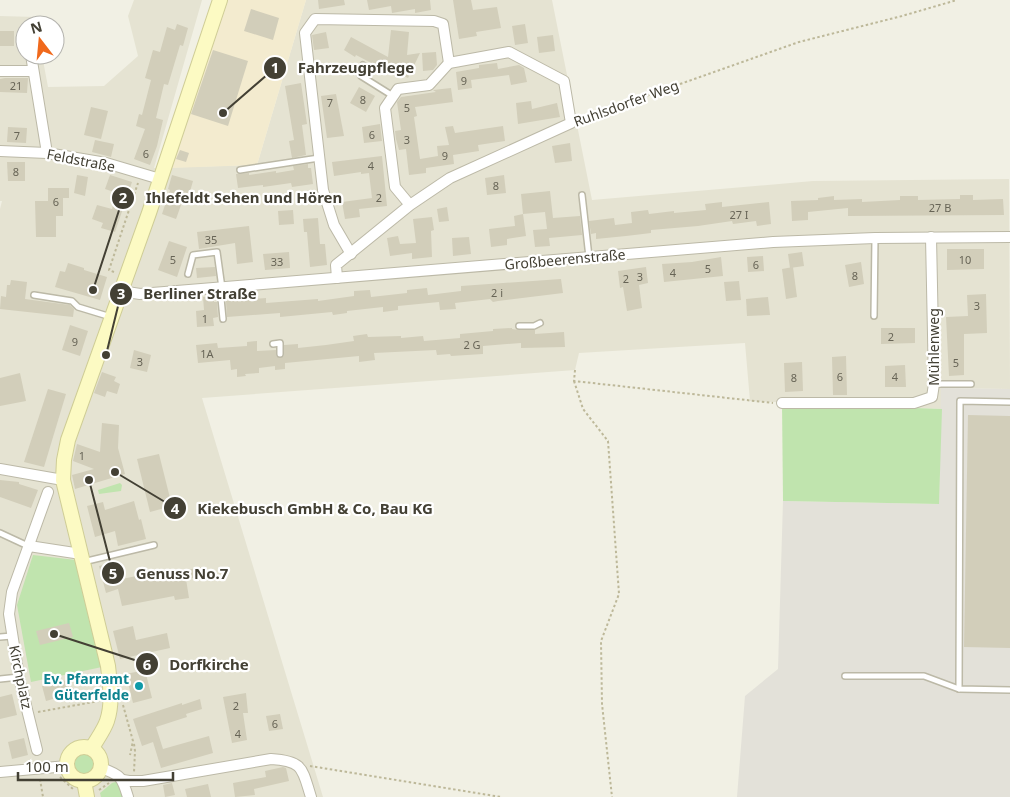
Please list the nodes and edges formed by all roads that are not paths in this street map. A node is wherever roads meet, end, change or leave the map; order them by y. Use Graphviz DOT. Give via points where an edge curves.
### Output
graph roads {
  1 [pos="220,0"];
  2 [pos="449,63"];
  3 [pos="363,64"];
  4 [pos="32,65"];
  5 [pos="0,71"];
  6 [pos="33,71"];
  7 [pos="393,96"];
  8 [pos="0,151"];
  9 [pos="47,153"];
  10 [pos="320,158"];
  11 [pos="240,170"];
  12 [pos="160,179"];
  13 [pos="582,195"];
  14 [pos="410,205"];
  15 [pos="1010,236"];
  16 [pos="931,237"];
  17 [pos="875,238"];
  18 [pos="351,254"];
  19 [pos="589,257"];
  20 [pos="188,274"];
  21 [pos="337,278"];
  22 [pos="221,288"];
  23 [pos="121,290"];
  24 [pos="34,296"];
  25 [pos="874,316"];
  26 [pos="112,317"];
  27 [pos="223,318"];
  28 [pos="540,322"];
  29 [pos="519,326"];
  30 [pos="273,344"];
  31 [pos="280,354"];
  32 [pos="934,384"];
  33 [pos="972,384"];
  34 [pos="1010,402"];
  35 [pos="782,403"];
  36 [pos="0,469"];
  37 [pos="63,480"];
  38 [pos="48,492"];
  39 [pos="0,533"];
  40 [pos="154,545"];
  41 [pos="29,546"];
  42 [pos="82,558"];
  43 [pos="12,636"];
  44 [pos="0,637"];
  45 [pos="845,676"];
  46 [pos="19,677"];
  47 [pos="0,679"];
  48 [pos="959,689"];
  49 [pos="1010,690"];
  50 [pos="92,748"];
  51 [pos="37,750"];
  52 [pos="67,766"];
  53 [pos="101,768"];
  54 [pos="0,772"];
  55 [pos="123,780"];
  56 [pos="84,781"];
  57 [pos="87,797"];
  58 [pos="128,797"];
  59 [pos="311,797"];
  1 -- 12 [label="main road"];
  2 -- 7 [label="street" via="429,84 398,89"];
  2 -- 10 [label="street" via="443,24 434,21 314,19 305,33"];
  2 -- 14 [label="street, Ruhlsdorfer Weg" via="509,52 564,81 571,123 450,178"];
  3 -- 7 [label="lane" via="361,76"];
  4 -- 6 [label="street"];
  5 -- 6 [label="street"];
  6 -- 9 [label="street"];
  7 -- 14 [label="street" via="385,108 395,187"];
  8 -- 9 [label="street, Feldstraße"];
  9 -- 12 [label="street, Feldstraße" via="106,163"];
  10 -- 11 [label="lane"];
  10 -- 18 [label="street" via="324,190 334,225"];
  12 -- 23 [label="main road"];
  13 -- 19 [label="lane"];
  14 -- 18 [label="street, Ruhlsdorfer Weg"];
  15 -- 16 [label="street, Großbeerenstraße"];
  16 -- 17 [label="street, Großbeerenstraße"];
  16 -- 32 [label="street, Mühlenweg"];
  17 -- 19 [label="street, Großbeerenstraße" via="772,242"];
  17 -- 25 [label="lane"];
  18 -- 21 [label="street, Ruhlsdorfer Weg" via="336,265"];
  19 -- 21 [label="street, Großbeerenstraße"];
  20 -- 22 [label="lane" via="193,255 217,252"];
  21 -- 22 [label="street, Großbeerenstraße"];
  22 -- 23 [label="street, Großbeerenstraße" via="140,294"];
  22 -- 27 [label="lane"];
  23 -- 26 [label="main road"];
  24 -- 26 [label="lane" via="72,301 78,307"];
  26 -- 37 [label="main road" via="68,440"];
  28 -- 29 [label="lane" via="534,326"];
  30 -- 31 [label="lane" via="280,343"];
  32 -- 33 [label="lane"];
  32 -- 35 [label="street, Mühlenweg" via="932,397 914,403"];
  34 -- 48 [label="lane" via="960,401"];
  36 -- 37 [label="street"];
  37 -- 42 [label="main road"];
  38 -- 41 [label="street, Kirchplatz"];
  39 -- 41 [label="lane"];
  40 -- 42 [label="lane"];
  41 -- 42 [label="street"];
  41 -- 43 [label="street, Kirchplatz" via="12,592 9,614"];
  42 -- 50 [label="main road" via="111,687 107,721"];
  43 -- 44 [label="lane"];
  43 -- 46 [label="street, Kirchplatz"];
  45 -- 48 [label="lane" via="924,676"];
  46 -- 47 [label="lane"];
  46 -- 51 [label="street, Kirchplatz"];
  48 -- 49 [label="lane"];
  50 -- 52 [label="main road" via="76,748 69,756"];
  50 -- 53 [label="main road" via="100,756"];
  52 -- 54 [label="street"];
  52 -- 56 [label="main road" via="71,775"];
  53 -- 55 [label="street" via="116,773"];
  53 -- 56 [label="main road" via="95,777"];
  55 -- 58 [label="street"];
  55 -- 59 [label="street" via="143,781 271,759 289,760 303,773"];
  56 -- 57 [label="main road"];
}
